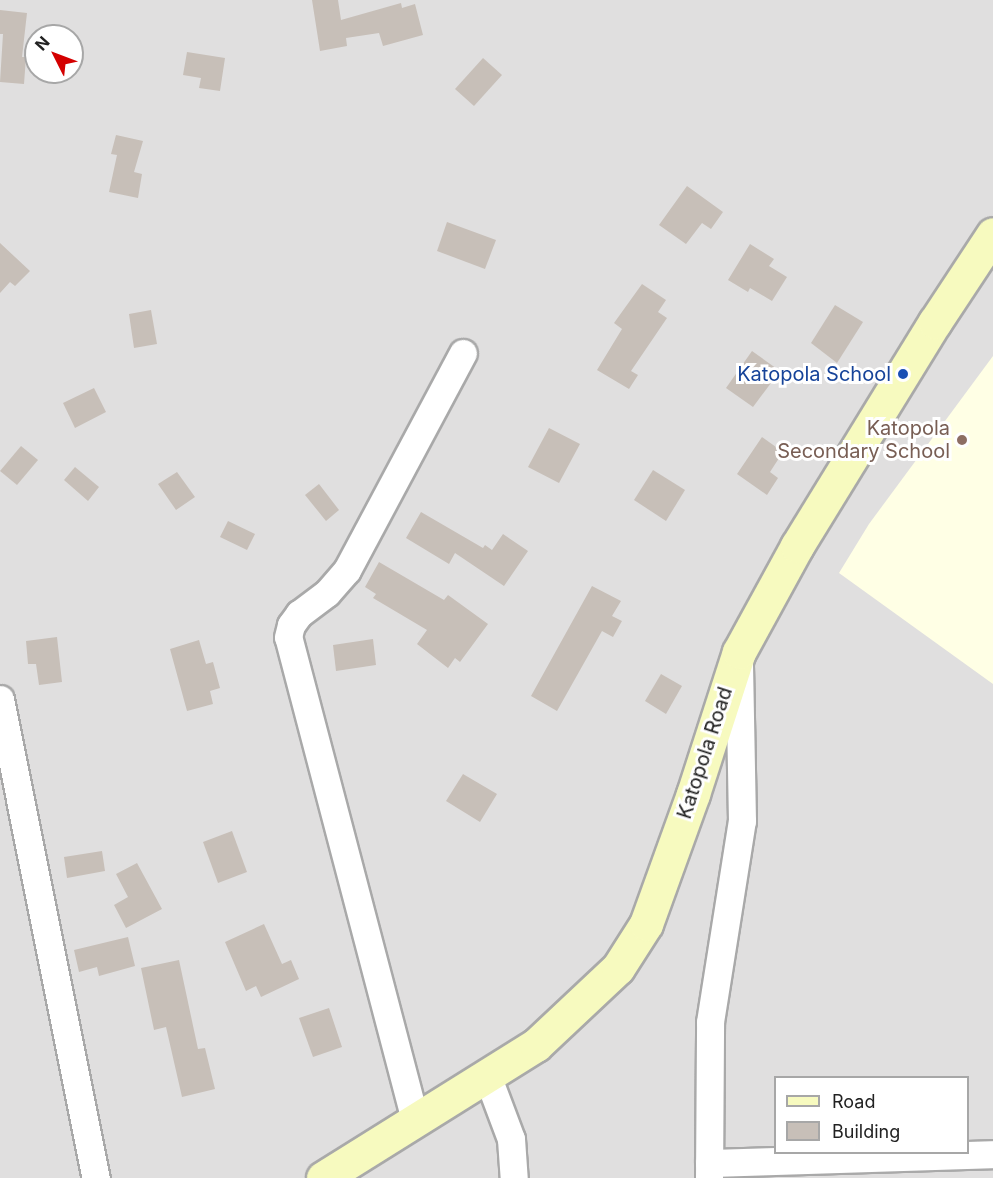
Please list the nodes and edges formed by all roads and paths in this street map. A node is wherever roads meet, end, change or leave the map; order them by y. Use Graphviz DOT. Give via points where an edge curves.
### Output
graph roads {
  1 [pos="993,234"];
  2 [pos="463,353"];
  3 [pos="739,652"];
  4 [pos="0,699"];
  5 [pos="487,1075"];
  6 [pos="415,1120"];
  7 [pos="993,1154"];
  8 [pos="709,1171"];
  9 [pos="96,1178"];
  10 [pos="323,1178"];
  11 [pos="514,1178"];
  1 -- 3 [label="street, Katopola Road" via="797,546"];
  2 -- 6 [label="street" via="347,570 327,593 299,614 288,637"];
  3 -- 5 [label="street, Katopola Road" via="646,924 618,968 574,1011 536,1045"];
  3 -- 8 [label="street" via="742,820 710,1022"];
  4 -- 9 [label="street"];
  5 -- 6 [label="street, Katopola Road"];
  5 -- 11 [label="street" via="511,1139"];
  6 -- 10 [label="street, Katopola Road"];
  7 -- 8 [label="street"];
}
